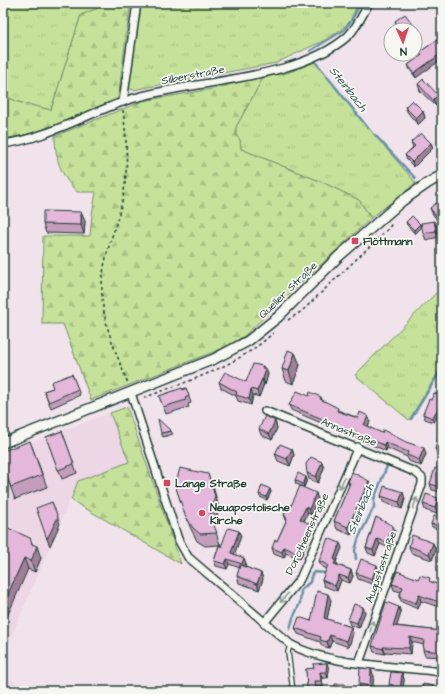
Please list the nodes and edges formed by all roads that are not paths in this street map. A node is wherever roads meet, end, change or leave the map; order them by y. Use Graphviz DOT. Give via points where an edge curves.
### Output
graph roads {
  1 [pos="136,3"];
  2 [pos="369,3"];
  3 [pos="123,102"];
  4 [pos="3,144"];
  5 [pos="442,175"];
  6 [pos="131,393"];
  7 [pos="265,411"];
  8 [pos="3,443"];
  9 [pos="358,447"];
  10 [pos="422,478"];
  11 [pos="264,623"];
  12 [pos="290,644"];
  13 [pos="359,663"];
  14 [pos="442,672"];
  15 [pos="293,691"];
  1 -- 3 [label="street"];
  2 -- 3 [label="street, Silberstraße" via="349,35 303,61"];
  3 -- 4 [label="street, Silberstraße" via="24,141"];
  5 -- 6 [label="street, Queller Straße" via="402,201 344,252 278,317 248,341 214,359"];
  6 -- 8 [label="street, Queller Straße"];
  6 -- 11 [label="street" via="182,548 188,557"];
  7 -- 9 [label="street, Annastraße"];
  9 -- 10 [label="street, Annastraße" via="415,472"];
  9 -- 11 [label="street, Dorotheenstraße, one-way" via="300,579"];
  13 -- 10 [label="street, Augustastraße, one-way"];
  11 -- 12 [label="street"];
  12 -- 13 [label="street" via="314,655"];
  12 -- 15 [label="lane" via="288,652"];
  13 -- 14 [label="street"];
}
